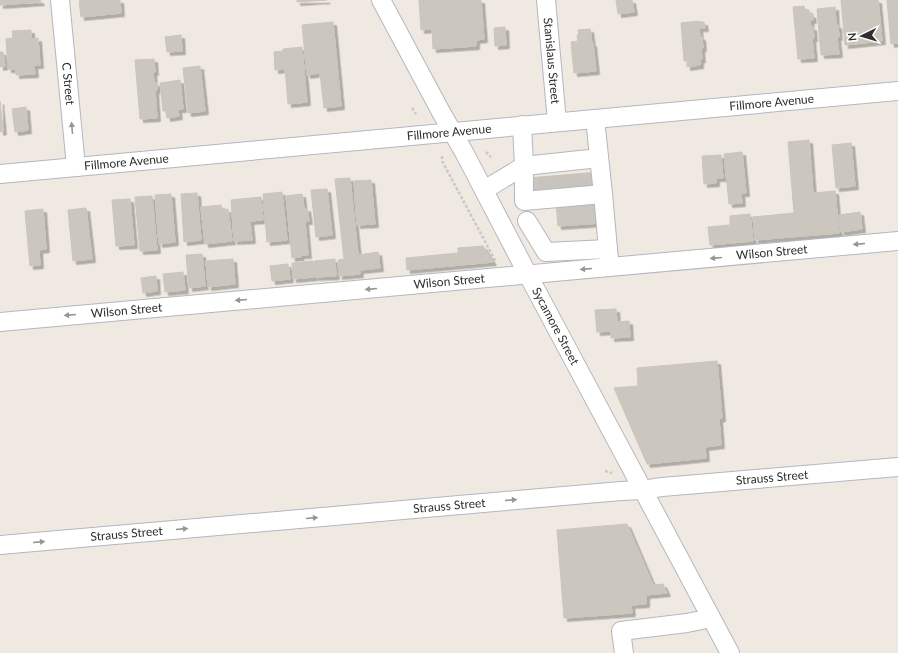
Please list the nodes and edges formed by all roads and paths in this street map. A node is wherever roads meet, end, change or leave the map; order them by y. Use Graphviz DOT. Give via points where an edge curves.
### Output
graph roads {
  1 [pos="60,0"];
  2 [pos="381,0"];
  3 [pos="546,0"];
  4 [pos="898,91"];
  5 [pos="412,108"];
  6 [pos="416,114"];
  7 [pos="595,119"];
  8 [pos="557,122"];
  9 [pos="522,125"];
  10 [pos="453,132"];
  11 [pos="486,152"];
  12 [pos="442,156"];
  13 [pos="491,157"];
  14 [pos="599,158"];
  15 [pos="524,166"];
  16 [pos="76,167"];
  17 [pos="0,174"];
  18 [pos="573,181"];
  19 [pos="546,184"];
  20 [pos="484,190"];
  21 [pos="603,194"];
  22 [pos="524,202"];
  23 [pos="527,221"];
  24 [pos="506,232"];
  25 [pos="898,241"];
  26 [pos="608,249"];
  27 [pos="546,252"];
  28 [pos="497,263"];
  29 [pos="610,267"];
  30 [pos="552,272"];
  31 [pos="528,275"];
  32 [pos="0,322"];
  33 [pos="898,467"];
  34 [pos="605,471"];
  35 [pos="612,474"];
  36 [pos="642,490"];
  37 [pos="0,545"];
  38 [pos="711,618"];
  39 [pos="624,653"];
  40 [pos="730,653"];
  16 -- 1 [label="street, C Street, one-way"];
  2 -- 10 [label="street, Sycamore Street"];
  3 -- 8 [label="street, Stanislaus Street"];
  4 -- 7 [label="street, Fillmore Avenue"];
  5 -- 6 [label="path"];
  7 -- 8 [label="street, Fillmore Avenue"];
  7 -- 14 [label="street"];
  8 -- 9 [label="street, Fillmore Avenue"];
  9 -- 10 [label="street, Fillmore Avenue"];
  9 -- 15 [label="street"];
  10 -- 16 [label="street, Fillmore Avenue"];
  10 -- 20 [label="street, Sycamore Street"];
  11 -- 13 [label="path"];
  12 -- 28 [label="path" via="442,161"];
  14 -- 18 [label="street"];
  14 -- 21 [label="street"];
  15 -- 19 [label="street"];
  15 -- 20 [label="street"];
  15 -- 22 [label="street"];
  16 -- 17 [label="street, Fillmore Avenue"];
  18 -- 19 [label="street"];
  18 -- 19 [label="street"];
  18 -- 21 [label="street"];
  19 -- 22 [label="street"];
  20 -- 24 [label="street, Sycamore Street"];
  21 -- 26 [label="street"];
  22 -- 23 [label="street"];
  23 -- 24 [label="street"];
  23 -- 27 [label="street"];
  24 -- 31 [label="street, Sycamore Street"];
  25 -- 29 [label="street, Wilson Street, one-way"];
  26 -- 27 [label="street"];
  26 -- 29 [label="street"];
  27 -- 30 [label="street"];
  29 -- 30 [label="street, Wilson Street, one-way"];
  30 -- 31 [label="street, Wilson Street"];
  31 -- 32 [label="street, Wilson Street, one-way"];
  31 -- 36 [label="street, Sycamore Street"];
  33 -- 36 [label="street, Strauss Street"];
  34 -- 35 [label="path"];
  37 -- 36 [label="street, Strauss Street, one-way"];
  36 -- 38 [label="street, Sycamore Street"];
  38 -- 39 [label="street" via="687,624 621,631"];
  38 -- 40 [label="street, Sycamore Street"];
}
